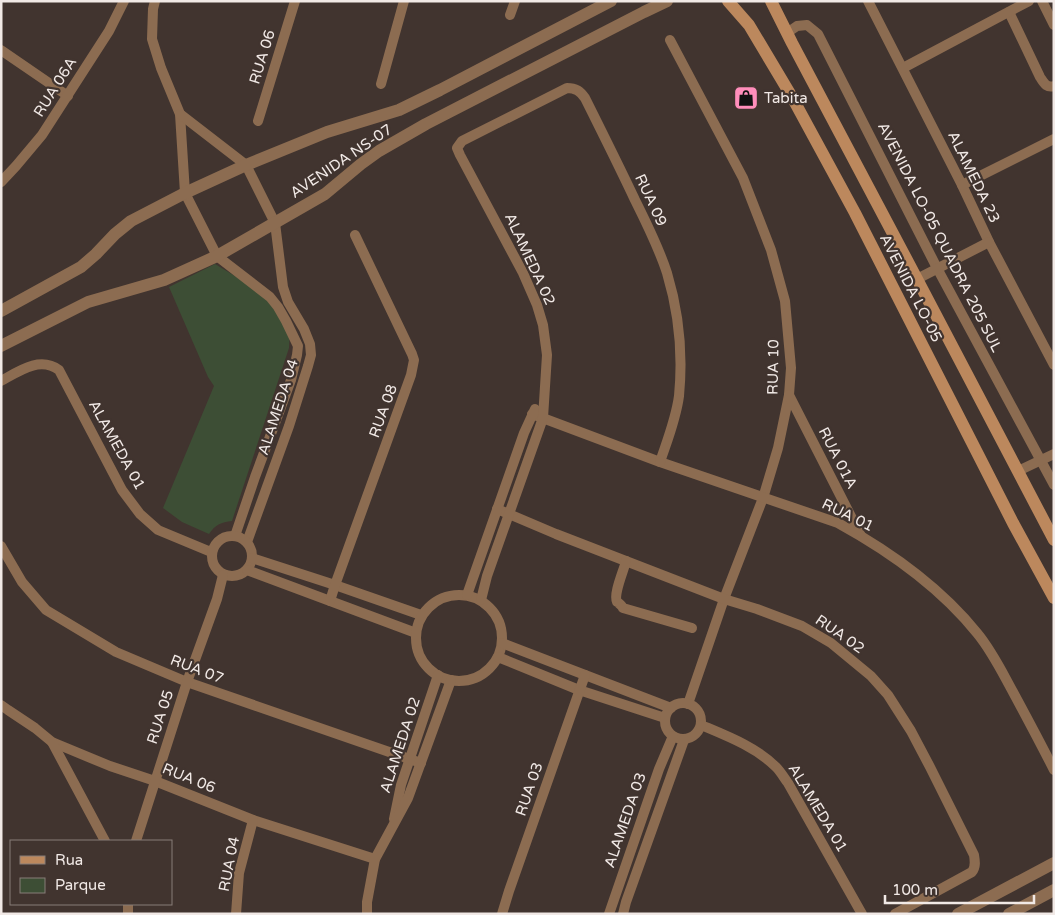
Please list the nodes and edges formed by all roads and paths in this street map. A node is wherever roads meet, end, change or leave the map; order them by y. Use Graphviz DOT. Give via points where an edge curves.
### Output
graph roads {
  1 [pos="124,1"];
  2 [pos="155,1"];
  3 [pos="295,1"];
  4 [pos="404,1"];
  5 [pos="515,1"];
  6 [pos="611,1"];
  7 [pos="667,1"];
  8 [pos="728,1"];
  9 [pos="772,1"];
  10 [pos="868,1"];
  11 [pos="1029,1"];
  12 [pos="1042,1"];
  13 [pos="1009,12"];
  14 [pos="510,15"];
  15 [pos="1054,25"];
  16 [pos="787,33"];
  17 [pos="670,40"];
  18 [pos="1,50"];
  19 [pos="903,68"];
  20 [pos="381,84"];
  21 [pos="1054,86"];
  22 [pos="68,96"];
  23 [pos="180,114"];
  24 [pos="258,121"];
  25 [pos="1054,139"];
  26 [pos="458,145"];
  27 [pos="246,165"];
  28 [pos="1,182"];
  29 [pos="962,185"];
  30 [pos="185,193"];
  31 [pos="275,223"];
  32 [pos="355,235"];
  33 [pos="989,242"];
  34 [pos="217,256"];
  35 [pos="937,268"];
  36 [pos="917,279"];
  37 [pos="1,311"];
  38 [pos="1,346"];
  39 [pos="1054,365"];
  40 [pos="1,381"];
  41 [pos="544,393"];
  42 [pos="789,395"];
  43 [pos="532,414"];
  44 [pos="543,418"];
  45 [pos="1054,454"];
  46 [pos="1041,460"];
  47 [pos="261,462"];
  48 [pos="660,462"];
  49 [pos="274,466"];
  50 [pos="1018,471"];
  51 [pos="255,477"];
  52 [pos="269,482"];
  53 [pos="1054,485"];
  54 [pos="763,498"];
  55 [pos="497,509"];
  56 [pos="510,514"];
  57 [pos="235,536"];
  58 [pos="861,536"];
  59 [pos="1054,540"];
  60 [pos="247,542"];
  61 [pos="1,546"];
  62 [pos="212,552"];
  63 [pos="252,558"];
  64 [pos="626,561"];
  65 [pos="247,570"];
  66 [pos="223,575"];
  67 [pos="335,585"];
  68 [pos="468,595"];
  69 [pos="1054,598"];
  70 [pos="481,600"];
  71 [pos="724,600"];
  72 [pos="330,601"];
  73 [pos="421,615"];
  74 [pos="692,628"];
  75 [pos="416,633"];
  76 [pos="502,643"];
  77 [pos="498,658"];
  78 [pos="438,675"];
  79 [pos="585,675"];
  80 [pos="451,680"];
  81 [pos="187,682"];
  82 [pos="579,690"];
  83 [pos="688,704"];
  84 [pos="1,705"];
  85 [pos="671,708"];
  86 [pos="665,718"];
  87 [pos="701,725"];
  88 [pos="672,736"];
  89 [pos="684,740"];
  90 [pos="52,742"];
  91 [pos="410,758"];
  92 [pos="420,763"];
  93 [pos="1054,770"];
  94 [pos="155,781"];
  95 [pos="253,820"];
  96 [pos="393,825"];
  97 [pos="104,840"];
  98 [pos="136,840"];
  99 [pos="376,859"];
  100 [pos="1054,863"];
  101 [pos="1054,890"];
  102 [pos="236,914"];
  103 [pos="367,914"];
  104 [pos="502,914"];
  105 [pos="609,914"];
  106 [pos="623,914"];
  107 [pos="862,914"];
  108 [pos="895,914"];
  109 [pos="958,914"];
  110 [pos="1009,914"];
  1 -- 22 [label="street, RUA 06A"];
  2 -- 23 [label="street" via="152,39 160,68"];
  3 -- 24 [label="street, RUA 06"];
  4 -- 20 [label="street"];
  5 -- 14 [label="street"];
  6 -- 27 [label="street, AVENIDA NS-07" via="399,110 327,132"];
  7 -- 31 [label="street, AVENIDA NS-07" via="426,124 361,164 325,194"];
  8 -- 69 [label="main road, AVENIDA LO-05" via="749,25 797,105"];
  9 -- 16 [label="main road, AVENIDA LO-05"];
  10 -- 19 [label="street, ALAMEDA 23"];
  11 -- 13 [label="street"];
  12 -- 15 [label="street"];
  13 -- 19 [label="street"];
  13 -- 21 [label="street" via="1040,77 1046,86"];
  16 -- 35 [label="street, AVENIDA LO-05 QUADRA 205 SUL" via="797,26 807,25 818,34"];
  16 -- 36 [label="main road, AVENIDA LO-05"];
  17 -- 42 [label="street, RUA 10" via="743,178 771,250 785,301 791,368"];
  18 -- 22 [label="street"];
  19 -- 29 [label="street, ALAMEDA 23"];
  22 -- 28 [label="street, RUA 06A" via="42,135"];
  23 -- 27 [label="street"];
  23 -- 30 [label="street"];
  25 -- 29 [label="street"];
  26 -- 41 [label="street, ALAMEDA 02" via="460,156 537,305 547,355"];
  26 -- 48 [label="street, RUA 09" via="567,88 580,91 585,98 661,256 679,324 679,398"];
  27 -- 30 [label="street, AVENIDA NS-07"];
  27 -- 31 [label="street, ALAMEDA 04"];
  29 -- 33 [label="street, ALAMEDA 23"];
  30 -- 34 [label="street"];
  30 -- 37 [label="street, AVENIDA NS-07" via="131,221 81,267"];
  31 -- 34 [label="street, AVENIDA NS-07"];
  31 -- 49 [label="street, ALAMEDA 04" via="283,286 288,302 304,329 311,355"];
  32 -- 67 [label="street, RUA 08" via="414,360"];
  33 -- 35 [label="street"];
  33 -- 39 [label="street, ALAMEDA 23"];
  34 -- 38 [label="street, AVENIDA NS-07" via="164,280 88,302"];
  34 -- 47 [label="street, ALAMEDA 04" via="270,297 298,346 291,380"];
  35 -- 36 [label="street"];
  35 -- 46 [label="street, AVENIDA LO-05 QUADRA 205 SUL"];
  36 -- 50 [label="main road, AVENIDA LO-05"];
  40 -- 62 [label="street, ALAMEDA 01" via="38,364 59,370 122,490 140,514 158,530"];
  41 -- 43 [label="street, ALAMEDA 02"];
  41 -- 44 [label="street, ALAMEDA 02"];
  42 -- 54 [label="street, RUA 10"];
  42 -- 58 [label="street, RUA 01A"];
  43 -- 44 [label="street, RUA 01"];
  43 -- 55 [label="street, ALAMEDA 02"];
  44 -- 48 [label="street, RUA 01"];
  44 -- 56 [label="street, ALAMEDA 02"];
  45 -- 46 [label="street"];
  46 -- 50 [label="street"];
  46 -- 53 [label="street, AVENIDA LO-05 QUADRA 205 SUL"];
  47 -- 49 [label="street"];
  47 -- 51 [label="street, ALAMEDA 04"];
  48 -- 54 [label="street, RUA 01"];
  49 -- 52 [label="street, ALAMEDA 04"];
  50 -- 59 [label="main road, AVENIDA LO-05"];
  51 -- 52 [label="street"];
  51 -- 57 [label="street, ALAMEDA 04"];
  52 -- 60 [label="street, ALAMEDA 04"];
  54 -- 58 [label="street, RUA 01" via="838,523"];
  54 -- 71 [label="street, RUA 10"];
  55 -- 56 [label="street, RUA 02"];
  55 -- 68 [label="street, ALAMEDA 02"];
  56 -- 64 [label="street, RUA 02"];
  56 -- 70 [label="street, ALAMEDA 02"];
  57 -- 60 [label="street"];
  57 -- 62 [label="street" via="218,541"];
  58 -- 93 [label="street, RUA 01" via="931,585 978,634 997,662"];
  60 -- 63 [label="street"];
  61 -- 81 [label="street, RUA 07" via="22,582 46,610 116,652"];
  62 -- 66 [label="street" via="213,566"];
  63 -- 65 [label="street"];
  63 -- 67 [label="street"];
  64 -- 71 [label="street, RUA 02"];
  64 -- 74 [label="street" via="616,598 623,608"];
  65 -- 66 [label="street" via="236,576"];
  65 -- 72 [label="street"];
  66 -- 81 [label="street, RUA 05"];
  67 -- 72 [label="street, RUA 08"];
  67 -- 73 [label="street"];
  68 -- 70 [label="street"];
  68 -- 73 [label="street" via="450,595 437,600"];
  70 -- 76 [label="street" via="497,616 502,629"];
  71 -- 83 [label="street, RUA 10"];
  71 -- 108 [label="street, RUA 02" via="802,626 830,643 871,676 888,695 911,731 974,855 975,865 972,872"];
  72 -- 75 [label="street"];
  73 -- 75 [label="street"];
  75 -- 78 [label="street" via="421,658"];
  76 -- 77 [label="street"];
  76 -- 79 [label="street"];
  77 -- 80 [label="street" via="478,677 465,681"];
  77 -- 82 [label="street"];
  78 -- 80 [label="street"];
  78 -- 91 [label="street, ALAMEDA 02"];
  79 -- 82 [label="street, RUA 03"];
  79 -- 85 [label="street"];
  80 -- 92 [label="street, ALAMEDA 02"];
  81 -- 91 [label="street, RUA 07"];
  81 -- 94 [label="street, RUA 05"];
  82 -- 86 [label="street"];
  82 -- 104 [label="street, RUA 03"];
  83 -- 85 [label="street" via="676,704"];
  83 -- 87 [label="street" via="697,710"];
  84 -- 90 [label="street, RUA 06"];
  85 -- 86 [label="street"];
  86 -- 88 [label="street"];
  87 -- 89 [label="street" via="696,735"];
  87 -- 107 [label="street, ALAMEDA 01" via="738,741 776,768 788,783"];
  88 -- 89 [label="street"];
  88 -- 105 [label="street, ALAMEDA 03"];
  89 -- 106 [label="street, ALAMEDA 03"];
  90 -- 94 [label="street, RUA 06"];
  90 -- 97 [label="street"];
  91 -- 92 [label="street, RUA 07"];
  91 -- 96 [label="street, ALAMEDA 02"];
  92 -- 96 [label="street, ALAMEDA 02" via="408,798"];
  94 -- 95 [label="street, RUA 06"];
  94 -- 98 [label="street, RUA 05"];
  95 -- 99 [label="street, RUA 06"];
  95 -- 102 [label="street, RUA 04" via="239,873"];
  96 -- 99 [label="street, ALAMEDA 02"];
  99 -- 103 [label="street, ALAMEDA 02"];
  100 -- 109 [label="street"];
  101 -- 110 [label="street"];
}
